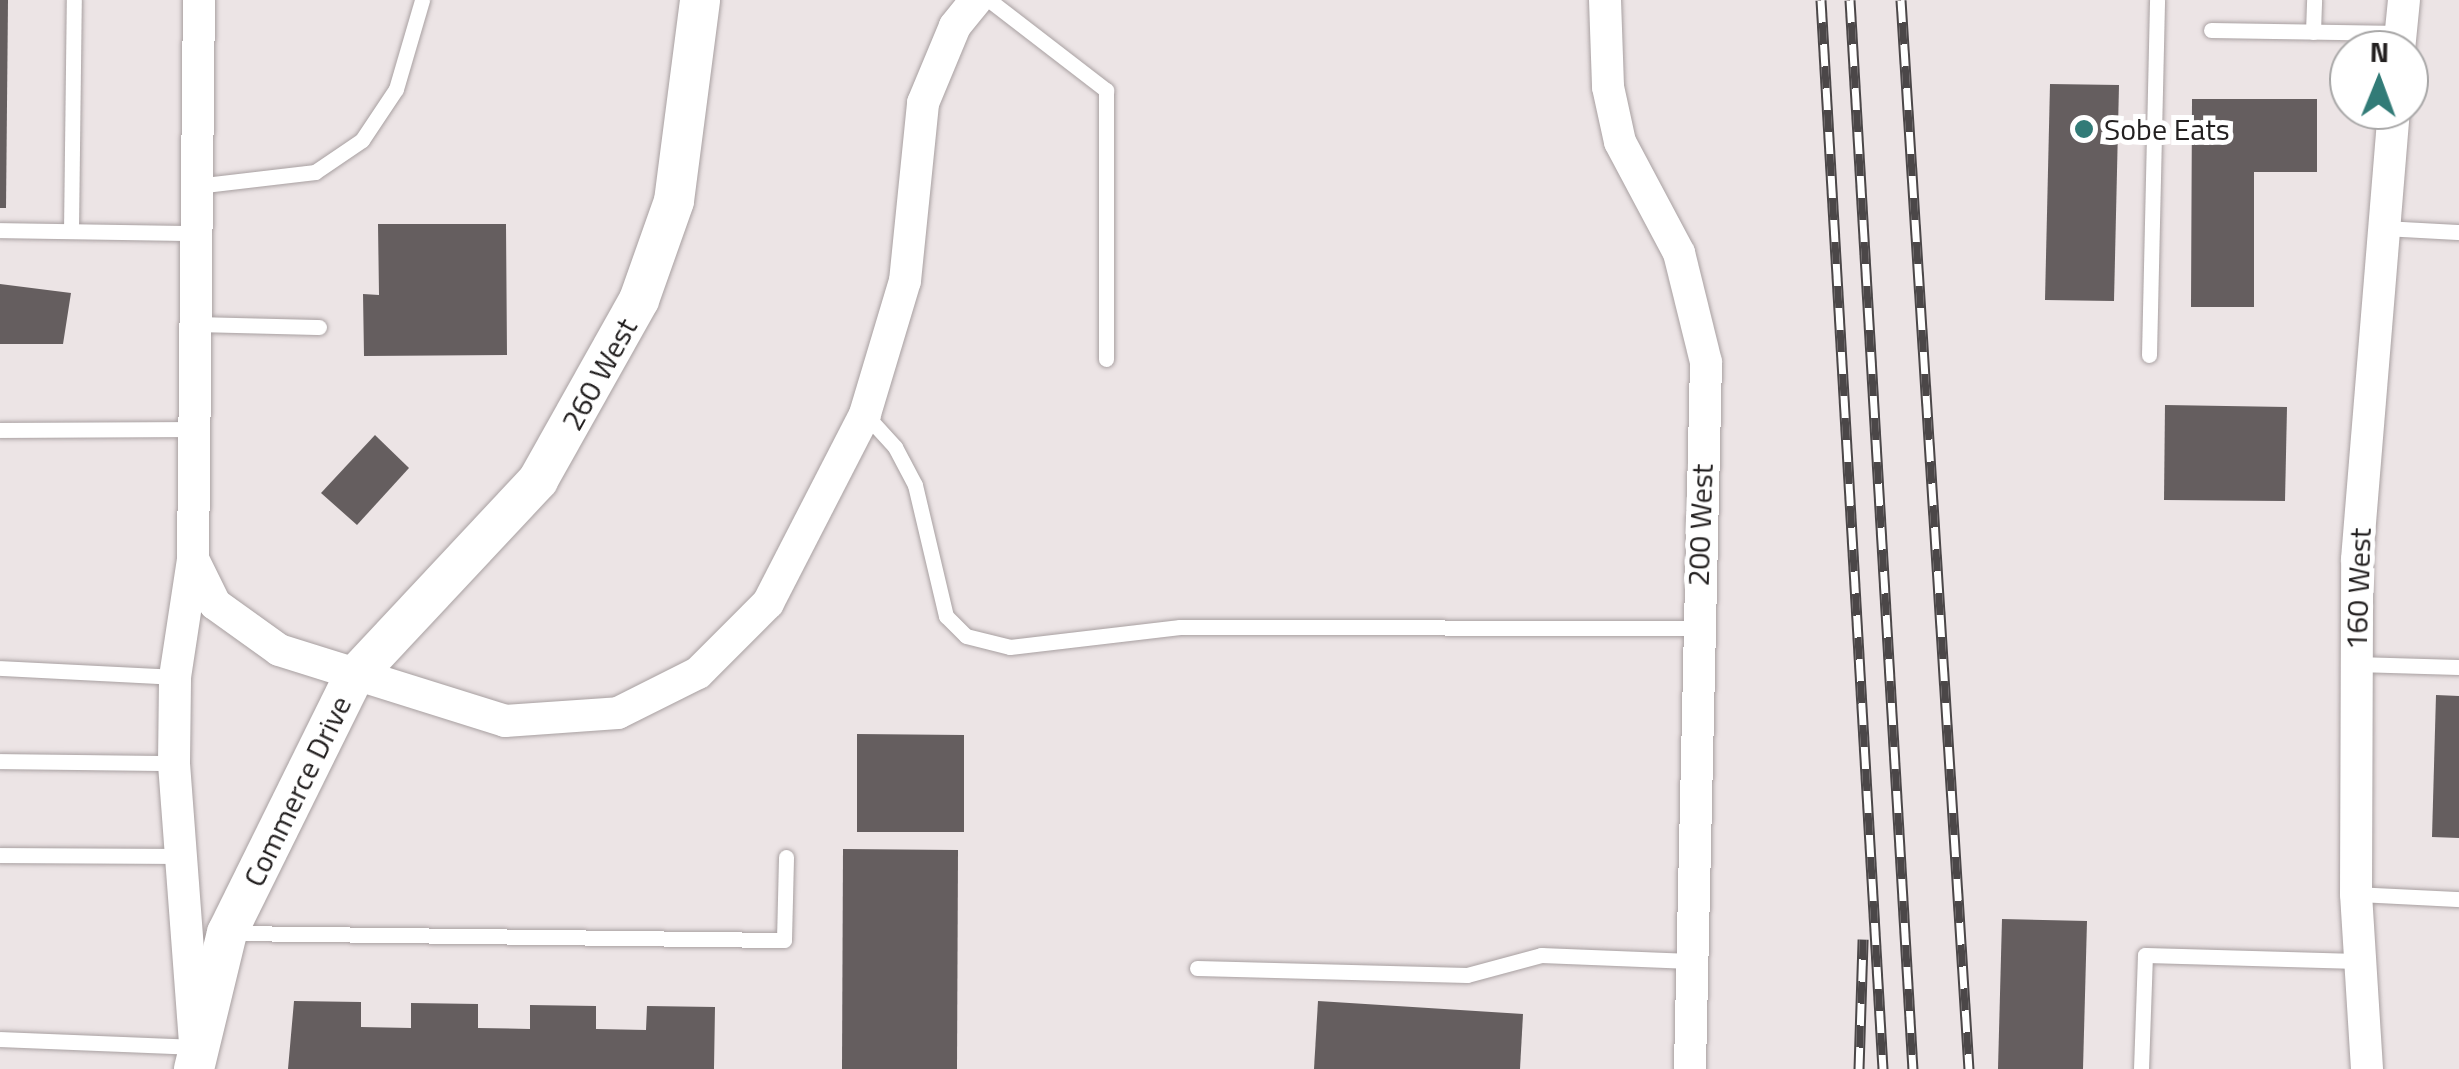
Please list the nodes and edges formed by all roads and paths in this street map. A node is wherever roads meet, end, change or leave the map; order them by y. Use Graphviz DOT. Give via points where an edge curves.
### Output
graph roads {
  1 [pos="74,0"];
  2 [pos="198,0"];
  3 [pos="422,0"];
  4 [pos="700,0"];
  5 [pos="976,0"];
  6 [pos="989,0"];
  7 [pos="1605,0"];
  8 [pos="2157,0"];
  9 [pos="2314,0"];
  10 [pos="2404,0"];
  11 [pos="2210,30"];
  12 [pos="2401,30"];
  13 [pos="2314,32"];
  14 [pos="2329,34"];
  15 [pos="2392,130"];
  16 [pos="196,186"];
  17 [pos="2382,228"];
  18 [pos="0,230"];
  19 [pos="71,231"];
  20 [pos="2459,232"];
  21 [pos="194,233"];
  22 [pos="193,324"];
  23 [pos="319,326"];
  24 [pos="2149,355"];
  25 [pos="1106,359"];
  26 [pos="865,414"];
  27 [pos="193,429"];
  28 [pos="0,430"];
  29 [pos="194,559"];
  30 [pos="1696,628"];
  31 [pos="2355,664"];
  32 [pos="2459,666"];
  33 [pos="0,668"];
  34 [pos="175,677"];
  35 [pos="353,678"];
  36 [pos="0,761"];
  37 [pos="174,763"];
  38 [pos="0,855"];
  39 [pos="175,856"];
  40 [pos="786,857"];
  41 [pos="2356,894"];
  42 [pos="2459,899"];
  43 [pos="227,932"];
  44 [pos="1691,961"];
  45 [pos="2359,961"];
  46 [pos="1197,968"];
  47 [pos="0,1040"];
  48 [pos="195,1058"];
  49 [pos="1690,1069"];
  50 [pos="2141,1069"];
  51 [pos="2367,1069"];
  1 -- 19 [label="lane"];
  2 -- 16 [label="street, Commerce Drive"];
  3 -- 16 [label="lane" via="396,88 362,140 315,172"];
  4 -- 35 [label="street, 260 West" via="674,201 639,300 593,391 538,480"];
  5 -- 26 [label="street" via="955,26 923,103 905,280"];
  6 -- 25 [label="lane" via="1106,90"];
  7 -- 30 [label="street, 200 West" via="1620,142 1679,253 1706,362"];
  8 -- 24 [label="lane"];
  9 -- 13 [label="lane"];
  10 -- 12 [label="street"];
  11 -- 13 [label="lane"];
  13 -- 14 [label="lane"];
  15 -- 17 [label="street, 160 West"];
  16 -- 21 [label="street, Commerce Drive"];
  17 -- 20 [label="lane"];
  17 -- 31 [label="street, 160 West"];
  18 -- 19 [label="lane"];
  19 -- 21 [label="lane"];
  21 -- 22 [label="street, Commerce Drive"];
  22 -- 23 [label="lane"];
  22 -- 27 [label="street, Commerce Drive"];
  26 -- 30 [label="lane" via="896,446 914,485 946,616 966,636 1010,647 1180,628"];
  26 -- 35 [label="street" via="768,603 698,673 659,696 618,713 544,724 505,721"];
  27 -- 28 [label="lane"];
  27 -- 29 [label="street, Commerce Drive"];
  29 -- 34 [label="street, Commerce Drive"];
  29 -- 35 [label="street, Commerce Drive" via="215,604 245,632"];
  30 -- 44 [label="street, 200 West"];
  31 -- 32 [label="lane"];
  31 -- 41 [label="street, 160 West"];
  33 -- 34 [label="lane"];
  34 -- 37 [label="street, Commerce Drive"];
  35 -- 43 [label="street, Commerce Drive"];
  36 -- 37 [label="lane"];
  37 -- 39 [label="street, Commerce Drive"];
  38 -- 39 [label="lane"];
  39 -- 48 [label="street, Commerce Drive"];
  40 -- 43 [label="lane" via="784,940"];
  41 -- 42 [label="lane"];
  41 -- 45 [label="street, 160 West"];
  43 -- 48 [label="street, Commerce Drive"];
  44 -- 46 [label="lane" via="1541,956 1467,974"];
  44 -- 49 [label="street, 200 West"];
  45 -- 50 [label="lane" via="2145,955"];
  45 -- 51 [label="street, 160 West"];
  47 -- 48 [label="lane"];
}
